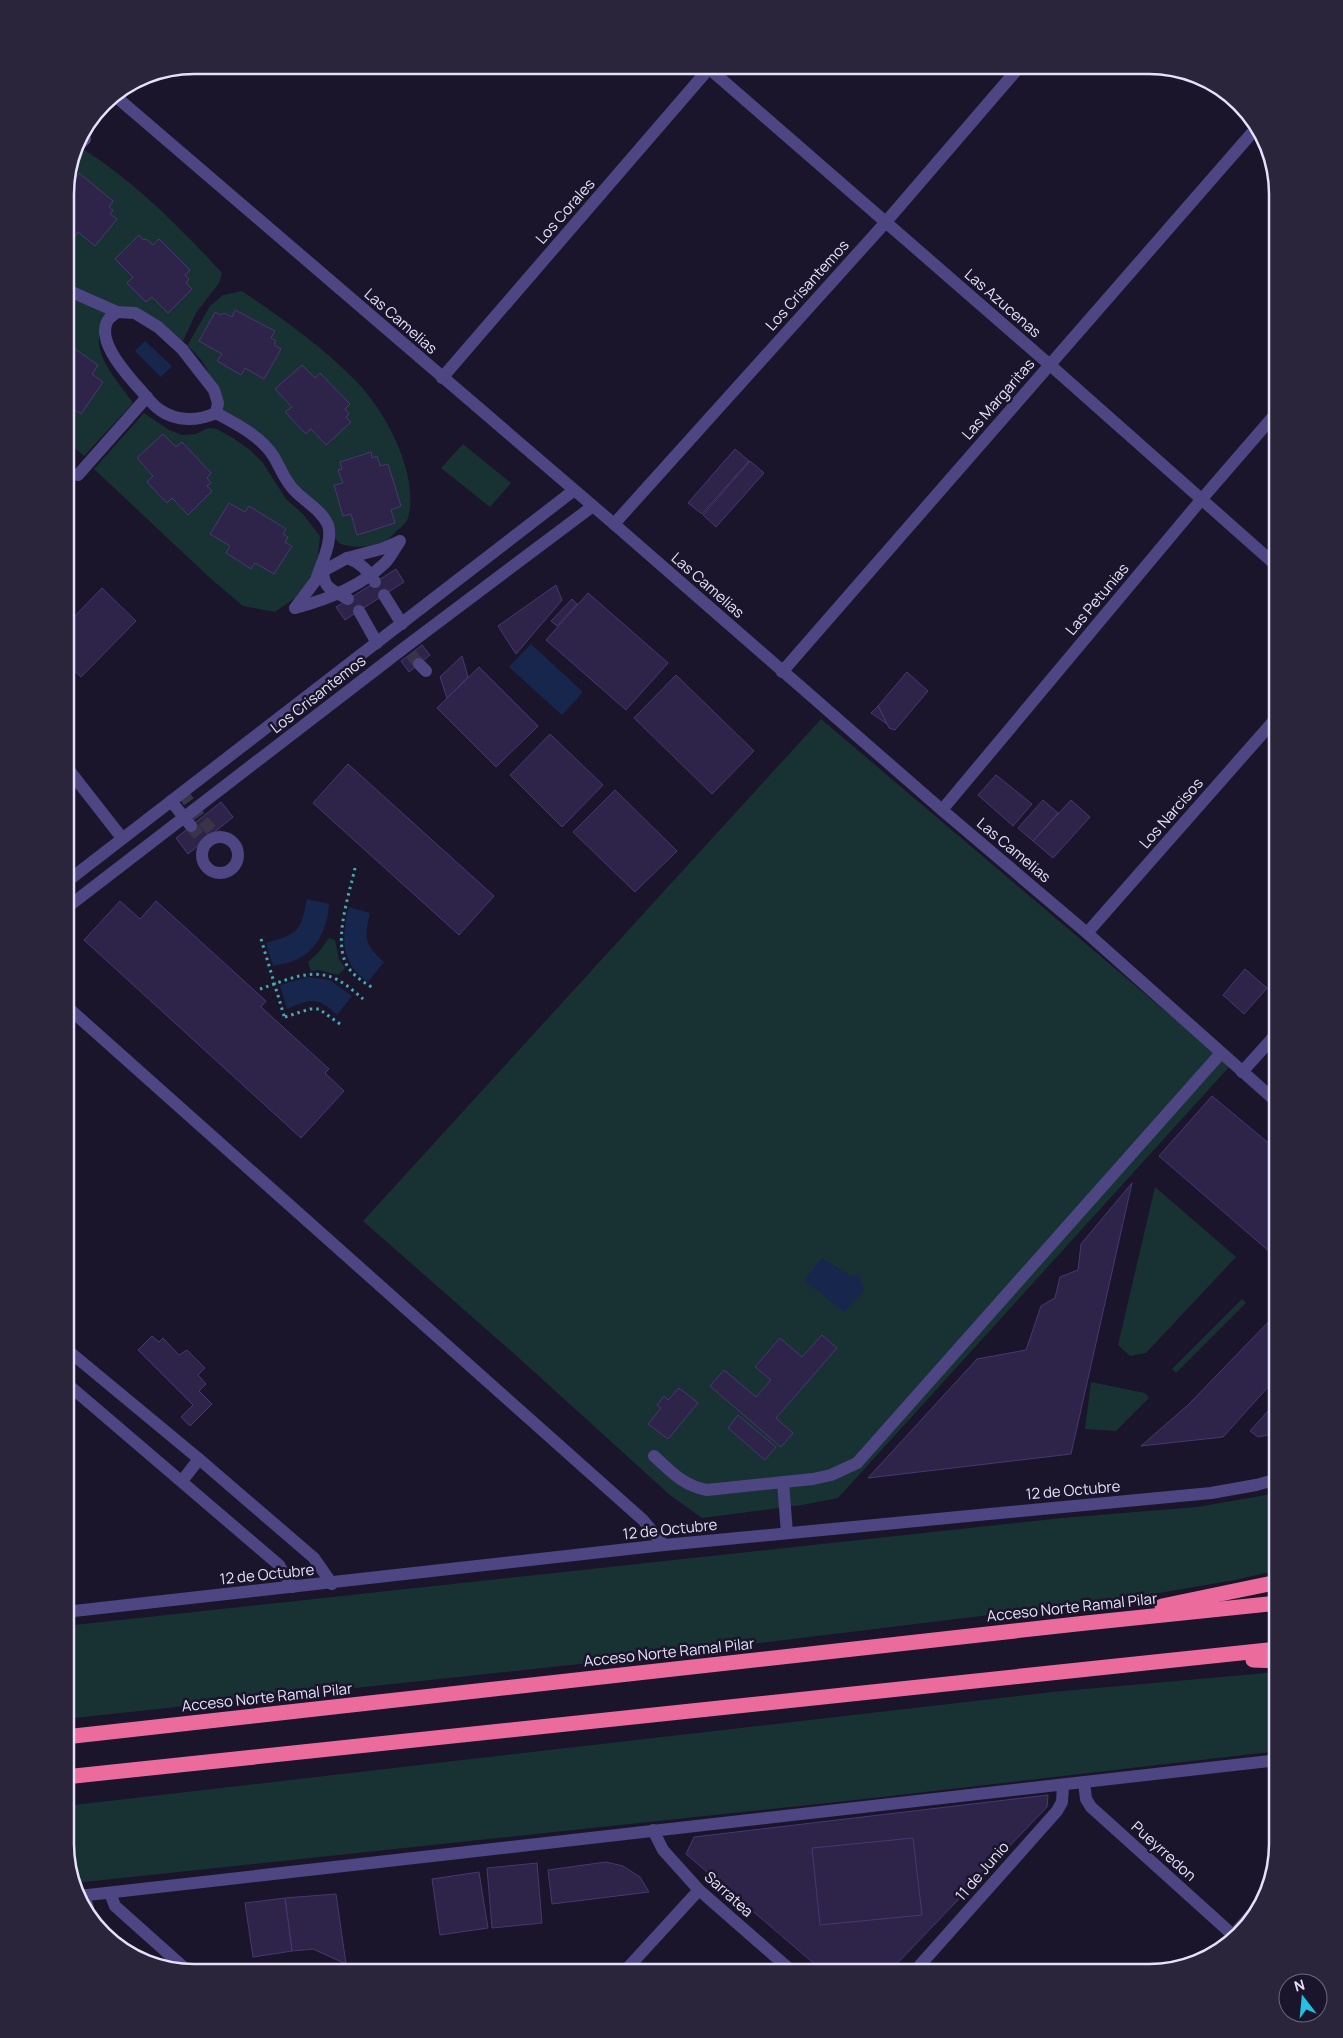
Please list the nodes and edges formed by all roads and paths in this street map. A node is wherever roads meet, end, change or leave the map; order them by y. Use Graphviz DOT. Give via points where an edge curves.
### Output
graph roads {
  1 [pos="702,74"];
  2 [pos="718,74"];
  3 [pos="1014,74"];
  4 [pos="119,99"];
  5 [pos="1252,133"];
  6 [pos="885,223"];
  7 [pos="74,293"];
  8 [pos="117,312"];
  9 [pos="1050,365"];
  10 [pos="442,378"];
  11 [pos="147,397"];
  12 [pos="216,413"];
  13 [pos="1269,421"];
  14 [pos="78,475"];
  15 [pos="573,491"];
  16 [pos="1201,500"];
  17 [pos="593,506"];
  18 [pos="614,524"];
  19 [pos="347,558"];
  20 [pos="1269,559"];
  21 [pos="320,574"];
  22 [pos="372,578"];
  23 [pos="384,595"];
  24 [pos="343,597"];
  25 [pos="359,611"];
  26 [pos="402,624"];
  27 [pos="391,632"];
  28 [pos="377,643"];
  29 [pos="415,659"];
  30 [pos="782,672"];
  31 [pos="293,707"];
  32 [pos="306,724"];
  33 [pos="1269,726"];
  34 [pos="74,777"];
  35 [pos="171,801"];
  36 [pos="942,810"];
  37 [pos="188,822"];
  38 [pos="122,838"];
  39 [pos="355,868"];
  40 [pos="74,876"];
  41 [pos="74,903"];
  42 [pos="1088,933"];
  43 [pos="261,939"];
  44 [pos="275,984"];
  45 [pos="373,988"];
  46 [pos="260,989"];
  47 [pos="363,998"];
  48 [pos="74,1013"];
  49 [pos="340,1024"];
  50 [pos="1269,1042"];
  51 [pos="1221,1053"];
  52 [pos="1242,1072"];
  53 [pos="1269,1095"];
  54 [pos="74,1355"];
  55 [pos="74,1390"];
  56 [pos="654,1456"];
  57 [pos="199,1459"];
  58 [pos="182,1481"];
  59 [pos="1269,1481"];
  60 [pos="783,1482"];
  61 [pos="787,1533"];
  62 [pos="664,1545"];
  63 [pos="332,1584"];
  64 [pos="1269,1584"];
  65 [pos="292,1587"];
  66 [pos="1269,1604"];
  67 [pos="74,1611"];
  68 [pos="1086,1623"];
  69 [pos="1269,1650"];
  70 [pos="1178,1659"];
  71 [pos="1269,1661"];
  72 [pos="74,1737"];
  73 [pos="1269,1761"];
  74 [pos="187,1764"];
  75 [pos="74,1777"];
  76 [pos="1084,1783"];
  77 [pos="1063,1785"];
  78 [pos="74,1786"];
  79 [pos="653,1830"];
  80 [pos="699,1890"];
  81 [pos="110,1893"];
  82 [pos="86,1896"];
  83 [pos="1230,1932"];
  84 [pos="179,1963"];
  85 [pos="631,1964"];
  86 [pos="784,1964"];
  87 [pos="921,1964"];
  1 -- 10 [label="street, Los Corales"];
  2 -- 6 [label="street, Las Azucenas"];
  3 -- 6 [label="street, Los Crisantemos"];
  4 -- 10 [label="street, Las Camelias"];
  5 -- 9 [label="street, Las Margaritas"];
  6 -- 9 [label="street, Las Azucenas"];
  6 -- 18 [label="street, Los Crisantemos"];
  7 -- 8 [label="street"];
  8 -- 11 [label="street" via="108,322 106,337 120,365"];
  8 -- 12 [label="street" via="135,313 158,327 182,349 217,395"];
  9 -- 16 [label="street, Las Azucenas"];
  9 -- 30 [label="street, Las Margaritas"];
  10 -- 15 [label="street, Las Camelias"];
  11 -- 12 [label="street" via="160,411 189,420"];
  11 -- 14 [label="street"];
  12 -- 21 [label="street" via="260,442 296,492 319,512 328,525 329,536"];
  13 -- 16 [label="street, Las Petunias"];
  15 -- 17 [label="street, Las Camelias"];
  15 -- 26 [label="street, Los Crisantemos"];
  16 -- 20 [label="street, Las Azucenas"];
  16 -- 36 [label="street, Las Petunias"];
  17 -- 18 [label="street, Las Camelias"];
  17 -- 29 [label="street, Los Crisantemos"];
  18 -- 30 [label="street, Las Camelias"];
  19 -- 21 [label="street"];
  19 -- 22 [label="street" via="357,561"];
  19 -- 22 [label="street" via="400,541"];
  21 -- 24 [label="street" via="329,589"];
  21 -- 24 [label="street" via="295,608"];
  22 -- 24 [label="street"];
  23 -- 26 [label="street"];
  25 -- 28 [label="street"];
  26 -- 27 [label="street, Los Crisantemos"];
  27 -- 28 [label="street, Los Crisantemos"];
  27 -- 29 [label="street"];
  28 -- 31 [label="street, Los Crisantemos"];
  29 -- 32 [label="street, Los Crisantemos"];
  30 -- 36 [label="street, Las Camelias"];
  31 -- 32 [label="street"];
  31 -- 35 [label="street, Los Crisantemos"];
  32 -- 37 [label="street, Los Crisantemos"];
  33 -- 42 [label="street, Los Narcisos"];
  34 -- 38 [label="street"];
  35 -- 37 [label="street"];
  35 -- 38 [label="street, Los Crisantemos"];
  36 -- 42 [label="street, Las Camelias"];
  37 -- 41 [label="street, Los Crisantemos"];
  38 -- 40 [label="street, Los Crisantemos"];
  39 -- 45 [label="path" via="340,936 349,970"];
  42 -- 51 [label="street, Las Camelias"];
  43 -- 44 [label="path"];
  44 -- 46 [label="path"];
  44 -- 47 [label="path" via="309,973 318,974 339,980"];
  44 -- 49 [label="path" via="285,1018 319,1009"];
  48 -- 62 [label="street" via="643,1520"];
  50 -- 52 [label="street"];
  51 -- 52 [label="street, Las Camelias"];
  51 -- 60 [label="street" via="857,1463 813,1479"];
  52 -- 53 [label="street, Las Camelias"];
  54 -- 57 [label="street"];
  55 -- 58 [label="street"];
  56 -- 60 [label="street" via="692,1487 707,1490"];
  57 -- 58 [label="street"];
  57 -- 63 [label="street" via="314,1558"];
  58 -- 65 [label="street" via="279,1565"];
  59 -- 61 [label="street, 12 de Octubre" via="1211,1493"];
  60 -- 61 [label="street"];
  61 -- 62 [label="street, 12 de Octubre"];
  62 -- 63 [label="street, 12 de Octubre"];
  63 -- 65 [label="street, 12 de Octubre"];
  64 -- 68 [label="highway"];
  65 -- 67 [label="street, 12 de Octubre"];
  66 -- 68 [label="highway, Acceso Norte Ramal Pilar"];
  68 -- 72 [label="highway, Acceso Norte Ramal Pilar"];
  69 -- 70 [label="highway"];
  70 -- 71 [label="highway"];
  70 -- 74 [label="highway"];
  73 -- 76 [label="street"];
  74 -- 75 [label="highway"];
  74 -- 78 [label="highway"];
  76 -- 77 [label="street"];
  76 -- 83 [label="street, Pueyrredon" via="1086,1799 1091,1807"];
  77 -- 79 [label="street"];
  77 -- 87 [label="street, 11 de Junio" via="1062,1802 1057,1811"];
  79 -- 80 [label="street, Sarratea" via="662,1850"];
  79 -- 81 [label="street"];
  80 -- 85 [label="street"];
  80 -- 86 [label="street, Sarratea"];
  81 -- 82 [label="street"];
  81 -- 84 [label="street" via="115,1906"];
}
